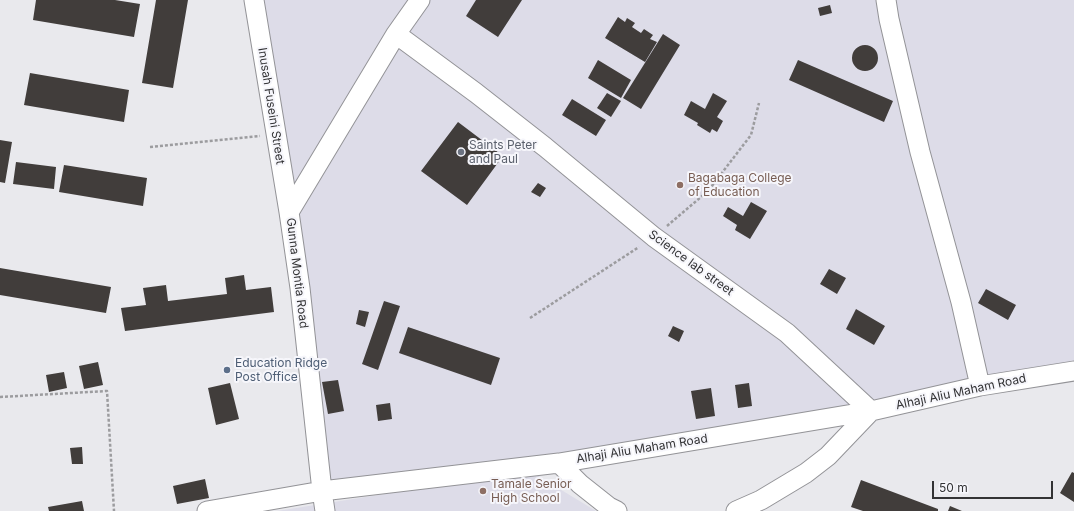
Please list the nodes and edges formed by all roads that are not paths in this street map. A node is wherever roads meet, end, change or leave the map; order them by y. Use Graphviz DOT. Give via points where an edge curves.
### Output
graph roads {
  1 [pos="254,0"];
  2 [pos="420,0"];
  3 [pos="886,0"];
  4 [pos="396,34"];
  5 [pos="289,212"];
  6 [pos="1074,371"];
  7 [pos="980,386"];
  8 [pos="871,411"];
  9 [pos="559,463"];
  10 [pos="322,491"];
  11 [pos="207,511"];
  12 [pos="325,511"];
  13 [pos="617,511"];
  14 [pos="736,511"];
  1 -- 5 [label="street, Inusah Fuseini Street"];
  2 -- 4 [label="street, Gunna Montia Road"];
  3 -- 7 [label="street" via="920,152 961,302"];
  4 -- 5 [label="street, Gunna Montia Road"];
  4 -- 8 [label="street, Science lab street" via="508,117 654,237 787,333"];
  5 -- 10 [label="street, Gunna Montia Road"];
  6 -- 7 [label="street, Alhaji Aliu Maham Road"];
  7 -- 8 [label="street, Alhaji Aliu Maham Road"];
  8 -- 9 [label="street, Alhaji Aliu Maham Road"];
  8 -- 14 [label="street" via="828,456 806,473 761,500"];
  9 -- 10 [label="street, Alhaji Aliu Maham Road"];
  9 -- 13 [label="street" via="580,484"];
  10 -- 11 [label="street, Alhaji Aliu Maham Road"];
  10 -- 12 [label="street, Gunna Montia Road"];
}
